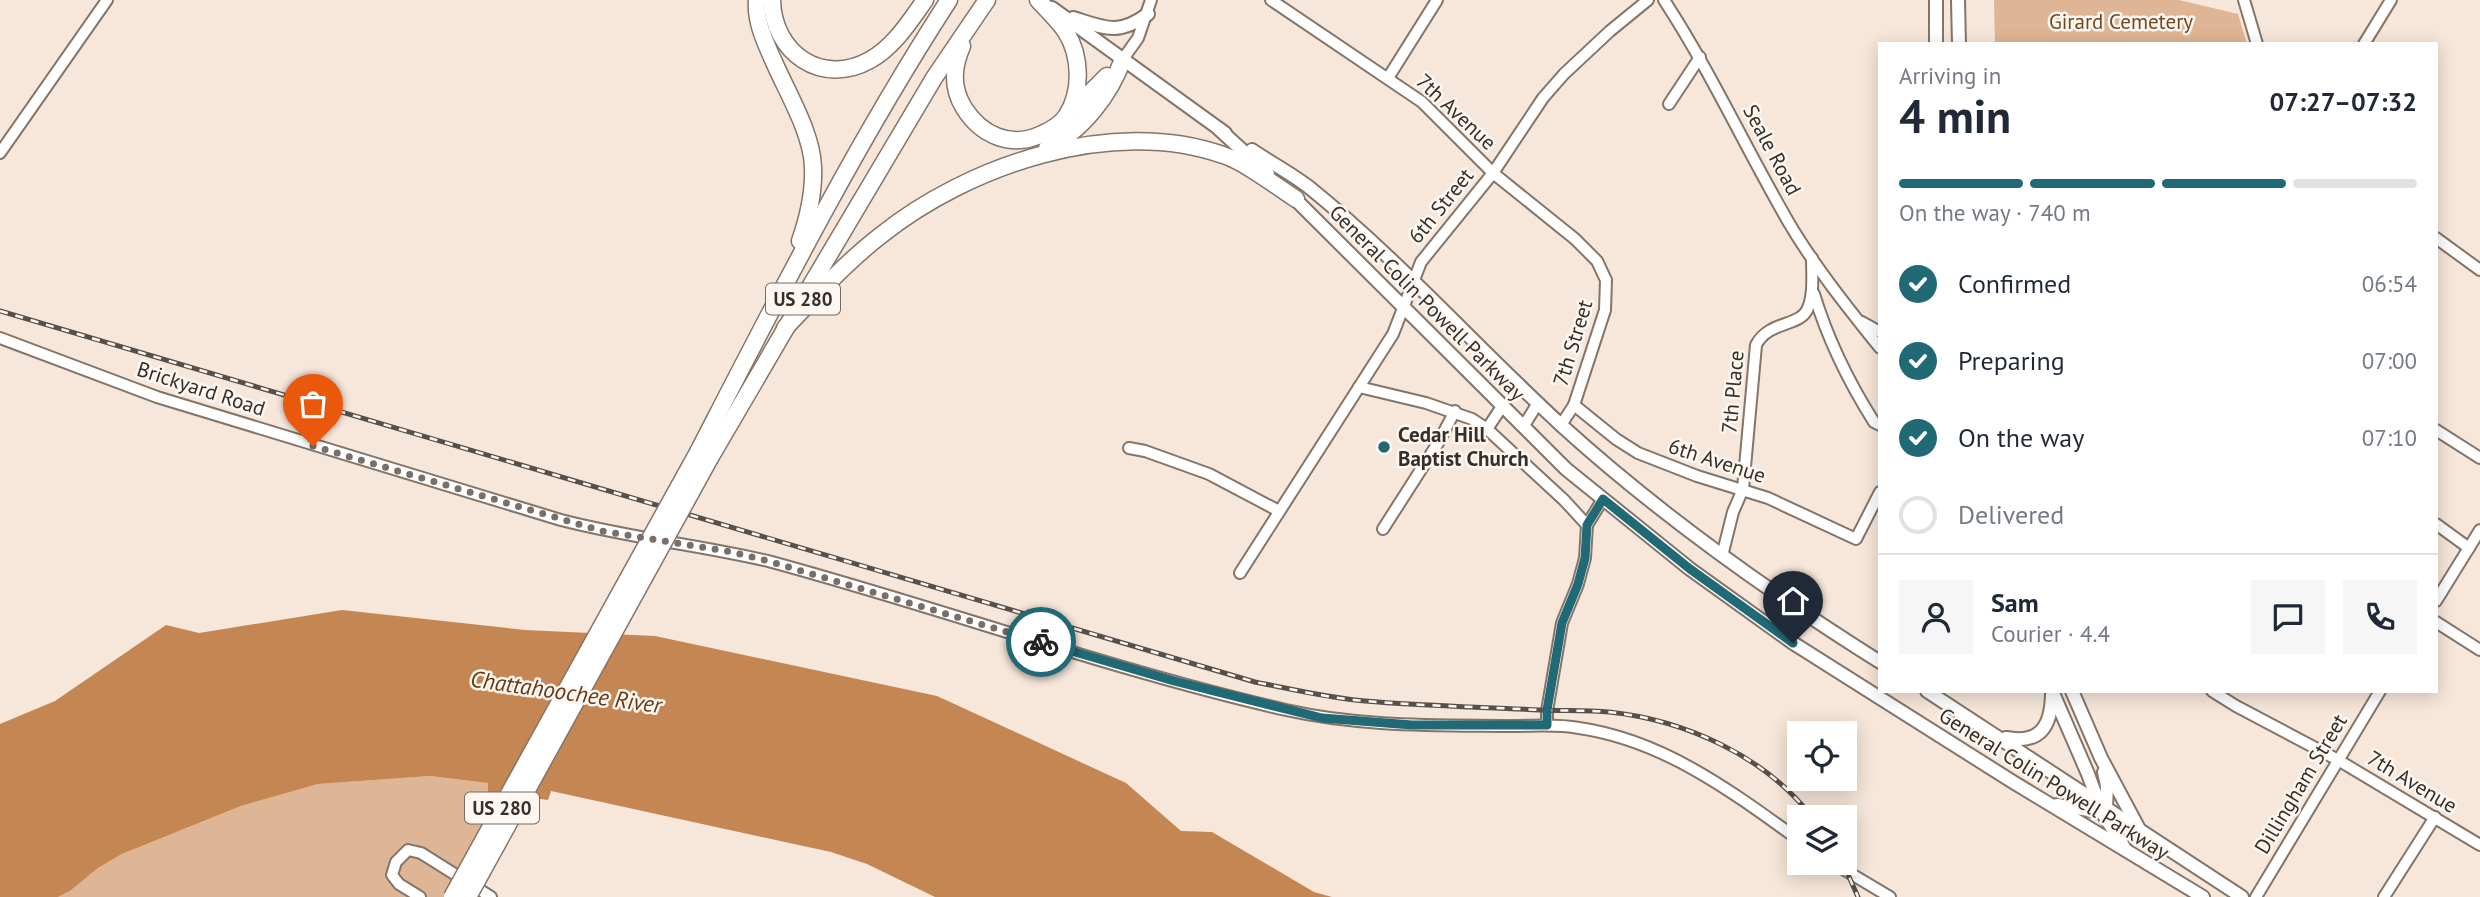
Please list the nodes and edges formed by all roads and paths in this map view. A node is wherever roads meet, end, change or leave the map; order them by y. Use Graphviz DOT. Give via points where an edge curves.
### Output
graph roads {
  1 [pos="107,0"];
  2 [pos="757,0"];
  3 [pos="772,0"];
  4 [pos="925,0"];
  5 [pos="949,0"];
  6 [pos="987,0"];
  7 [pos="1039,0"];
  8 [pos="1151,0"];
  9 [pos="1271,0"];
  10 [pos="1437,0"];
  11 [pos="1648,0"];
  12 [pos="1664,0"];
  13 [pos="1936,0"];
  14 [pos="1958,0"];
  15 [pos="2245,0"];
  16 [pos="2391,0"];
  17 [pos="1060,14"];
  18 [pos="1147,14"];
  19 [pos="976,16"];
  20 [pos="1936,42"];
  21 [pos="1959,42"];
  22 [pos="2256,42"];
  23 [pos="2365,42"];
  24 [pos="1700,57"];
  25 [pos="1123,59"];
  26 [pos="1388,78"];
  27 [pos="1670,104"];
  28 [pos="1067,116"];
  29 [pos="1219,129"];
  30 [pos="0,153"];
  31 [pos="1022,161"];
  32 [pos="1493,173"];
  33 [pos="1296,199"];
  34 [pos="2438,239"];
  35 [pos="1812,258"];
  36 [pos="1602,269"];
  37 [pos="2480,270"];
  38 [pos="1412,281"];
  39 [pos="1811,284"];
  40 [pos="784,285"];
  41 [pos="1405,308"];
  42 [pos="1852,313"];
  43 [pos="785,328"];
  44 [pos="1878,331"];
  45 [pos="0,338"];
  46 [pos="1878,346"];
  47 [pos="1359,387"];
  48 [pos="1538,403"];
  49 [pos="1503,405"];
  50 [pos="1574,405"];
  51 [pos="1455,411"];
  52 [pos="1878,424"];
  53 [pos="1561,425"];
  54 [pos="1523,427"];
  55 [pos="1488,429"];
  56 [pos="2438,431"];
  57 [pos="1129,448"];
  58 [pos="704,455"];
  59 [pos="2480,458"];
  60 [pos="1743,489"];
  61 [pos="1878,496"];
  62 [pos="1603,499"];
  63 [pos="1279,511"];
  64 [pos="1587,525"];
  65 [pos="2438,525"];
  66 [pos="1383,529"];
  67 [pos="2480,530"];
  68 [pos="2469,548"];
  69 [pos="1722,556"];
  70 [pos="1240,573"];
  71 [pos="2438,598"];
  72 [pos="2438,623"];
  73 [pos="2480,650"];
  74 [pos="1878,661"];
  75 [pos="1930,693"];
  76 [pos="2052,693"];
  77 [pos="2053,693"];
  78 [pos="2073,693"];
  79 [pos="2215,693"];
  80 [pos="2379,693"];
  81 [pos="1547,725"];
  82 [pos="2000,737"];
  83 [pos="2101,758"];
  84 [pos="2338,760"];
  85 [pos="2050,804"];
  86 [pos="2102,808"];
  87 [pos="2435,817"];
  88 [pos="1787,832"];
  89 [pos="2141,832"];
  90 [pos="2480,845"];
  91 [pos="2127,853"];
  92 [pos="1853,875"];
  93 [pos="420,897"];
  94 [pos="453,897"];
  95 [pos="468,897"];
  96 [pos="491,897"];
  97 [pos="1890,897"];
  98 [pos="2203,897"];
  99 [pos="2242,897"];
  100 [pos="2256,897"];
  101 [pos="2384,897"];
  1 -- 30 [label="street"];
  2 -- 40 [label="highway" via="764,39 806,135 813,166 808,218"];
  3 -- 4 [label="highway" via="779,35 792,52 831,70 852,68 872,59 897,38"];
  5 -- 40 [label="highway, US 280" via="885,102"];
  6 -- 19 [label="highway, US 280"];
  7 -- 17 [label="main road, General Colin Powell Parkway"];
  7 -- 28 [label="highway" via="1066,32 1076,54 1078,88"];
  8 -- 18 [label="street"];
  9 -- 26 [label="street, 7th Avenue"];
  10 -- 26 [label="street"];
  11 -- 32 [label="street, 6th Street" via="1564,74"];
  12 -- 24 [label="street, Seale Road"];
  13 -- 20 [label="main road"];
  14 -- 21 [label="main road"];
  15 -- 22 [label="street"];
  16 -- 23 [label="street"];
  17 -- 18 [label="main road" via="1116,29"];
  17 -- 25 [label="main road, General Colin Powell Parkway"];
  18 -- 25 [label="street"];
  19 -- 28 [label="highway" via="956,61 954,87 973,122 991,135 1012,141 1033,139 1053,130"];
  19 -- 43 [label="highway, US 280"];
  24 -- 27 [label="street"];
  24 -- 35 [label="street, Seale Road"];
  25 -- 28 [label="highway"];
  25 -- 29 [label="main road, General Colin Powell Parkway"];
  25 -- 31 [label="highway" via="1116,77 1082,123 1064,140"];
  26 -- 32 [label="street, 7th Avenue" via="1422,102"];
  29 -- 33 [label="main road, General Colin Powell Parkway"];
  29 -- 38 [label="main road, General Colin Powell Parkway" via="1308,187"];
  31 -- 33 [label="highway" via="1125,141 1177,143 1226,156"];
  31 -- 43 [label="highway" via="973,180 881,234 841,268"];
  32 -- 36 [label="street, 7th Avenue" via="1575,239"];
  32 -- 38 [label="street, 6th Street" via="1421,262"];
  33 -- 41 [label="main road, General Colin Powell Parkway"];
  34 -- 37 [label="street"];
  35 -- 39 [label="street, 7th Place"];
  35 -- 42 [label="street, Seale Road"];
  36 -- 50 [label="street, 7th Street" via="1605,310"];
  38 -- 41 [label="street, 6th Street"];
  38 -- 48 [label="main road, General Colin Powell Parkway"];
  39 -- 52 [label="street" via="1825,331 1853,389"];
  39 -- 60 [label="street, 7th Place" via="1811,302 1803,317 1775,326 1760,336 1756,345"];
  40 -- 58 [label="highway, US 280"];
  41 -- 47 [label="street, 6th Street"];
  41 -- 49 [label="main road, General Colin Powell Parkway"];
  42 -- 44 [label="street, Seale Road"];
  42 -- 46 [label="street, Seale Road"];
  43 -- 58 [label="highway, US 280"];
  45 -- 81 [label="street, Brickyard Road" via="158,397 561,520 768,561 1113,664 1286,710 1370,723"];
  47 -- 51 [label="street"];
  47 -- 63 [label="street, 6th Street"];
  48 -- 53 [label="main road, General Colin Powell Parkway"];
  48 -- 54 [label="street"];
  49 -- 54 [label="main road, General Colin Powell Parkway"];
  49 -- 55 [label="street"];
  50 -- 53 [label="street, 7th Street"];
  50 -- 60 [label="street, 6th Avenue" via="1638,453"];
  51 -- 55 [label="street"];
  51 -- 66 [label="street"];
  53 -- 69 [label="main road, General Colin Powell Parkway"];
  54 -- 62 [label="main road, General Colin Powell Parkway"];
  55 -- 64 [label="street"];
  56 -- 59 [label="street"];
  57 -- 63 [label="street" via="1209,474"];
  58 -- 94 [label="highway, US 280, bridge"];
  58 -- 95 [label="highway, US 280, bridge"];
  60 -- 61 [label="street, 6th Avenue" via="1856,538"];
  60 -- 69 [label="street, 7th Place"];
  62 -- 64 [label="street"];
  62 -- 85 [label="main road, General Colin Powell Parkway" via="1793,643"];
  63 -- 70 [label="street, 6th Street"];
  64 -- 81 [label="street" via="1585,558 1558,638"];
  65 -- 68 [label="street"];
  67 -- 68 [label="street"];
  68 -- 71 [label="street"];
  69 -- 74 [label="main road, General Colin Powell Parkway"];
  72 -- 73 [label="street"];
  75 -- 82 [label="main road, General Colin Powell Parkway"];
  76 -- 82 [label="main road" via="2045,727 2036,736 2019,740"];
  77 -- 86 [label="main road"];
  78 -- 83 [label="main road"];
  79 -- 84 [label="street, 7th Avenue"];
  80 -- 84 [label="street, Dillingham Street"];
  81 -- 88 [label="street, Brickyard Road" via="1609,734 1669,754"];
  82 -- 86 [label="main road, General Colin Powell Parkway"];
  83 -- 86 [label="main road" via="2107,786"];
  83 -- 89 [label="main road"];
  84 -- 87 [label="street, 7th Avenue"];
  84 -- 100 [label="street, Dillingham Street"];
  85 -- 86 [label="main road"];
  85 -- 91 [label="main road, General Colin Powell Parkway"];
  86 -- 89 [label="main road, General Colin Powell Parkway"];
  86 -- 91 [label="main road"];
  87 -- 90 [label="street, 7th Avenue"];
  87 -- 101 [label="street"];
  89 -- 99 [label="main road, General Colin Powell Parkway"];
  91 -- 98 [label="main road, General Colin Powell Parkway"];
  92 -- 97 [label="street"];
  93 -- 96 [label="street" via="392,875 396,862 408,850 421,853"];
}
